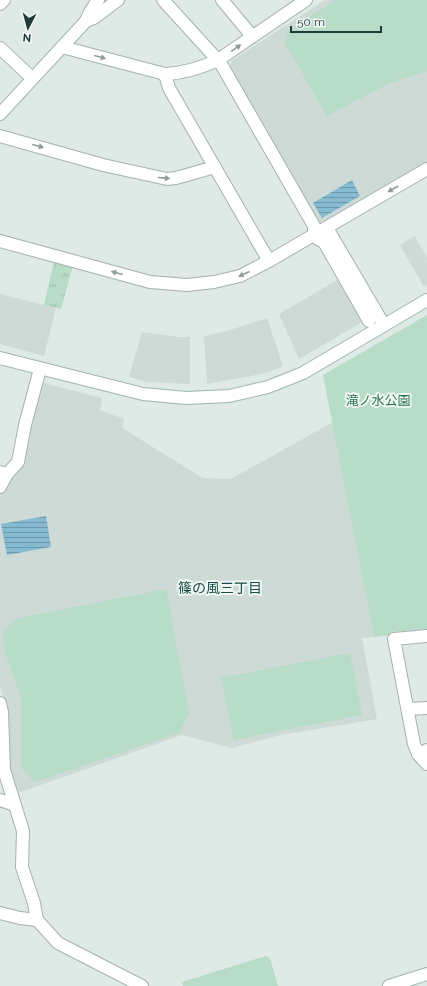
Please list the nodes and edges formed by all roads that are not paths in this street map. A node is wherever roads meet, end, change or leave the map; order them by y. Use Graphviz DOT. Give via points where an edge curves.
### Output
graph roads {
  1 [pos="4,0"];
  2 [pos="98,0"];
  3 [pos="118,0"];
  4 [pos="163,0"];
  5 [pos="222,0"];
  6 [pos="306,0"];
  7 [pos="0,4"];
  8 [pos="86,21"];
  9 [pos="252,36"];
  10 [pos="62,47"];
  11 [pos="0,48"];
  12 [pos="165,74"];
  13 [pos="32,78"];
  14 [pos="0,114"];
  15 [pos="0,136"];
  16 [pos="215,167"];
  17 [pos="427,169"];
  18 [pos="327,228"];
  19 [pos="0,241"];
  20 [pos="270,261"];
  21 [pos="427,300"];
  22 [pos="369,321"];
  23 [pos="384,325"];
  24 [pos="0,358"];
  25 [pos="40,369"];
  26 [pos="4,473"];
  27 [pos="0,487"];
  28 [pos="427,636"];
  29 [pos="0,703"];
  30 [pos="427,708"];
  31 [pos="408,709"];
  32 [pos="422,752"];
  33 [pos="427,764"];
  34 [pos="0,800"];
  35 [pos="15,805"];
  36 [pos="0,913"];
  37 [pos="37,920"];
  38 [pos="427,974"];
  39 [pos="142,986"];
  40 [pos="389,986"];
  1 -- 7 [label="street"];
  2 -- 8 [label="street"];
  3 -- 8 [label="street"];
  4 -- 22 [label="street" via="217,60 314,226 316,235 324,242"];
  5 -- 9 [label="street"];
  6 -- 9 [label="street"];
  8 -- 10 [label="street"];
  12 -- 9 [label="street, one-way" via="204,66 218,60"];
  10 -- 12 [label="street, one-way"];
  10 -- 13 [label="street"];
  11 -- 13 [label="street"];
  12 -- 16 [label="street" via="168,88"];
  13 -- 14 [label="street"];
  15 -- 16 [label="street, one-way" via="103,165 167,179"];
  16 -- 20 [label="street"];
  17 -- 18 [label="street, one-way"];
  18 -- 20 [label="street"];
  18 -- 23 [label="street"];
  20 -- 19 [label="street, one-way" via="240,276 187,285 150,282"];
  21 -- 23 [label="street"];
  23 -- 25 [label="street" via="303,373 268,387 229,396 186,398 143,394"];
  24 -- 25 [label="street"];
  25 -- 26 [label="street" via="18,462"];
  26 -- 27 [label="street"];
  28 -- 31 [label="street" via="394,639"];
  29 -- 35 [label="street" via="4,770"];
  30 -- 31 [label="street"];
  31 -- 32 [label="street" via="414,744"];
  32 -- 33 [label="street"];
  34 -- 35 [label="street"];
  35 -- 37 [label="street" via="23,831 22,867"];
  36 -- 37 [label="street"];
  37 -- 39 [label="street" via="58,942"];
  38 -- 40 [label="street"];
}
